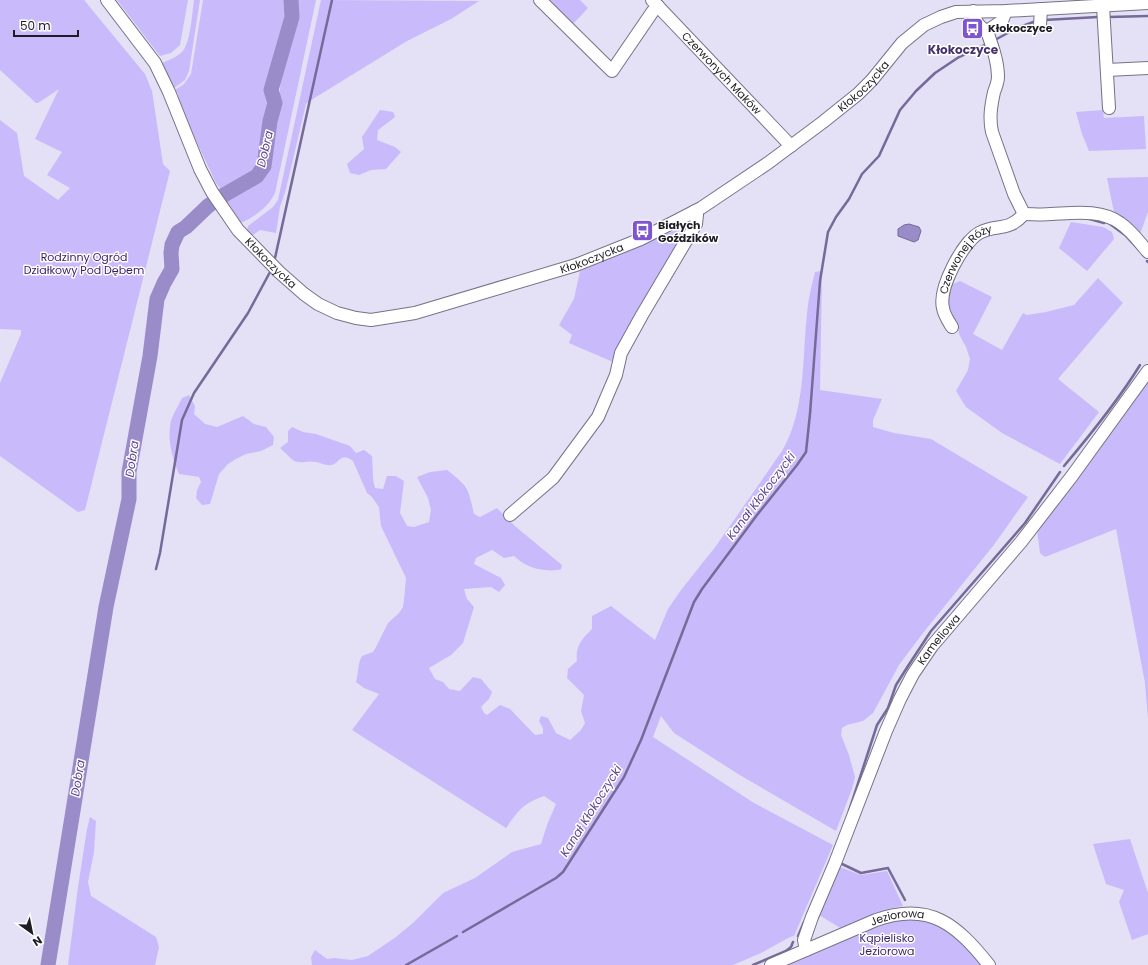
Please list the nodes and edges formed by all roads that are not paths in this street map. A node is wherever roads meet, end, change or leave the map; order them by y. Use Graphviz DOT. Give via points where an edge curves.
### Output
graph roads {
  1 [pos="107,0"];
  2 [pos="540,0"];
  3 [pos="655,3"];
  4 [pos="1148,3"];
  5 [pos="1103,6"];
  6 [pos="1041,9"];
  7 [pos="1006,10"];
  8 [pos="973,11"];
  9 [pos="1040,25"];
  10 [pos="990,39"];
  11 [pos="1148,68"];
  12 [pos="1107,70"];
  13 [pos="1109,108"];
  14 [pos="791,146"];
  15 [pos="695,211"];
  16 [pos="1024,214"];
  17 [pos="1148,252"];
  18 [pos="952,327"];
  19 [pos="1148,371"];
  20 [pos="510,515"];
  21 [pos="806,950"];
  22 [pos="771,965"];
  23 [pos="989,965"];
  1 -- 15 [label="street, Kłokoczycka" via="155,63 196,159 226,214 260,254 304,294 338,313 371,320 415,313 576,265 641,239"];
  2 -- 3 [label="street" via="612,71 653,11"];
  3 -- 14 [label="street, Czerwonych Maków"];
  4 -- 5 [label="street, Kłokoczycka"];
  5 -- 6 [label="street, Kłokoczycka"];
  5 -- 12 [label="street"];
  6 -- 7 [label="street, Kłokoczycka"];
  6 -- 9 [label="street"];
  7 -- 8 [label="street, Kłokoczycka"];
  7 -- 10 [label="street"];
  8 -- 10 [label="street" via="974,18"];
  8 -- 14 [label="street, Kłokoczycka" via="956,12 924,25 902,43 858,94"];
  10 -- 16 [label="street" via="998,77 990,122 1007,174"];
  11 -- 12 [label="street"];
  12 -- 13 [label="street"];
  14 -- 15 [label="street, Kłokoczycka"];
  15 -- 20 [label="street" via="696,224 621,353 616,375 598,417 552,478"];
  16 -- 17 [label="street" via="1072,212 1110,217 1120,222"];
  16 -- 18 [label="street, Czerwonej Róży" via="1014,224 978,233 961,254 946,280 943,294 942,308"];
  19 -- 21 [label="street, Kameliowa" via="1021,542 932,646 913,674 886,731 812,918 804,940"];
  21 -- 22 [label="street, Jeziorowa"];
  21 -- 23 [label="street, Jeziorowa" via="890,915 914,913 939,919 950,925"];
}
